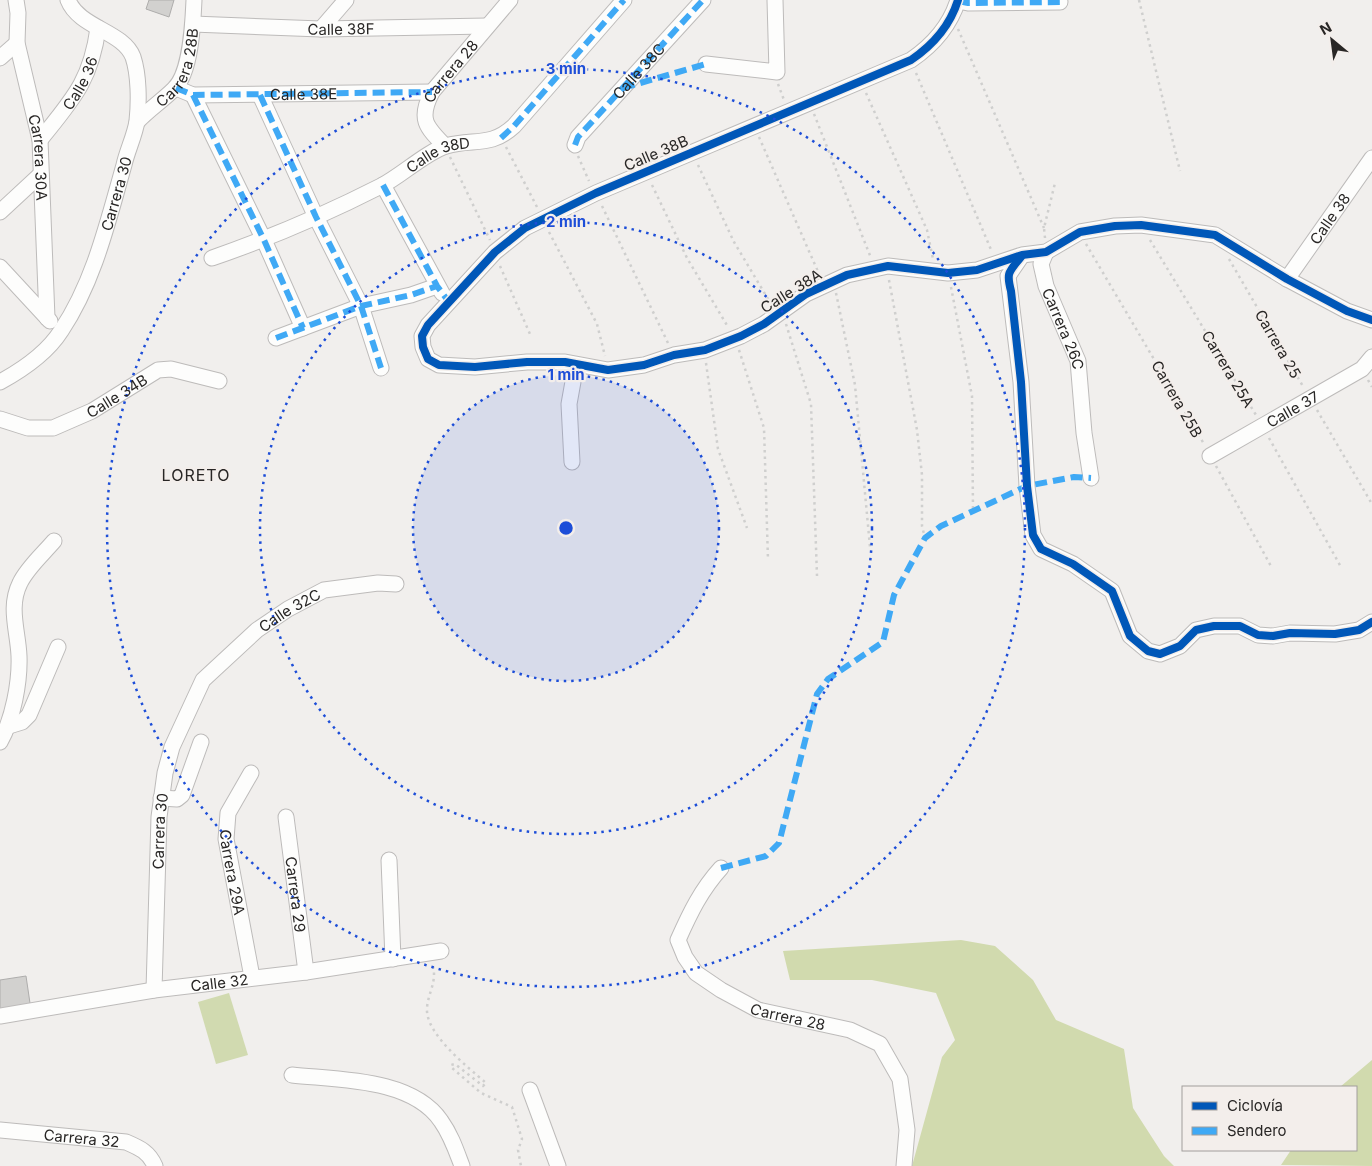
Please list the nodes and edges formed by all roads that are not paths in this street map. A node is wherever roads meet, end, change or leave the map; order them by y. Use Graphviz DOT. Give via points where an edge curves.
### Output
graph roads {
  1 [pos="16,0"];
  2 [pos="68,0"];
  3 [pos="195,0"];
  4 [pos="346,0"];
  5 [pos="510,0"];
  6 [pos="624,0"];
  7 [pos="703,0"];
  8 [pos="775,0"];
  9 [pos="958,0"];
  10 [pos="1060,2"];
  11 [pos="193,24"];
  12 [pos="216,24"];
  13 [pos="487,26"];
  14 [pos="102,30"];
  15 [pos="321,30"];
  16 [pos="16,43"];
  17 [pos="0,58"];
  18 [pos="706,64"];
  19 [pos="137,80"];
  20 [pos="171,91"];
  21 [pos="432,92"];
  22 [pos="193,95"];
  23 [pos="260,95"];
  24 [pos="137,122"];
  25 [pos="40,140"];
  26 [pos="575,144"];
  27 [pos="445,146"];
  28 [pos="1372,158"];
  29 [pos="41,174"];
  30 [pos="383,185"];
  31 [pos="0,212"];
  32 [pos="316,217"];
  33 [pos="264,240"];
  34 [pos="1046,252"];
  35 [pos="1022,256"];
  36 [pos="212,258"];
  37 [pos="0,267"];
  38 [pos="1287,279"];
  39 [pos="437,286"];
  40 [pos="449,302"];
  41 [pos="361,306"];
  42 [pos="47,318"];
  43 [pos="1372,320"];
  44 [pos="303,328"];
  45 [pos="60,332"];
  46 [pos="276,338"];
  47 [pos="423,347"];
  48 [pos="1372,357"];
  49 [pos="576,365"];
  50 [pos="381,368"];
  51 [pos="219,381"];
  52 [pos="0,382"];
  53 [pos="0,419"];
  54 [pos="1210,456"];
  55 [pos="572,462"];
  56 [pos="1091,478"];
  57 [pos="54,541"];
  58 [pos="396,584"];
  59 [pos="1372,622"];
  60 [pos="58,647"];
  61 [pos="203,680"];
  62 [pos="9,726"];
  63 [pos="0,742"];
  64 [pos="202,742"];
  65 [pos="252,773"];
  66 [pos="161,798"];
  67 [pos="286,817"];
  68 [pos="389,860"];
  69 [pos="721,868"];
  70 [pos="436,952"];
  71 [pos="393,959"];
  72 [pos="306,972"];
  73 [pos="252,977"];
  74 [pos="154,990"];
  75 [pos="0,1016"];
  76 [pos="292,1075"];
  77 [pos="530,1090"];
  78 [pos="0,1130"];
  79 [pos="156,1166"];
  80 [pos="462,1166"];
  81 [pos="558,1166"];
  82 [pos="904,1166"];
  1 -- 16 [label="street, Carrera 30A"];
  2 -- 14 [label="street, Carrera 30" via="80,16"];
  3 -- 11 [label="street, Carrera 28B"];
  3 -- 12 [label="street" via="198,8"];
  4 -- 15 [label="street"];
  5 -- 13 [label="street, Carrera 28"];
  6 -- 27 [label="street, Calle 38D" via="501,138"];
  7 -- 26 [label="street, Calle 38C" via="578,136"];
  8 -- 18 [label="street" via="777,72"];
  9 -- 10 [label="street" via="968,3"];
  9 -- 40 [label="street, Calle 38B" via="951,20 940,35 911,60 596,193 543,220 508,240"];
  11 -- 12 [label="street, Calle 38F"];
  11 -- 20 [label="street, Carrera 28B" via="186,64"];
  12 -- 15 [label="street, Calle 38F"];
  13 -- 15 [label="street, Calle 38F"];
  13 -- 21 [label="street, Carrera 28"];
  14 -- 19 [label="street, Carrera 30" via="127,48"];
  14 -- 25 [label="street, Calle 36" via="80,90"];
  16 -- 17 [label="street"];
  16 -- 25 [label="street, Carrera 30A"];
  19 -- 20 [label="street, Calle 38E" via="145,92"];
  19 -- 24 [label="street, Carrera 30"];
  20 -- 22 [label="street, Calle 38E"];
  20 -- 24 [label="street, Carrera 28B"];
  21 -- 23 [label="street, Calle 38E"];
  21 -- 27 [label="street, Carrera 28" via="424,107 424,120"];
  22 -- 23 [label="street, Calle 38E"];
  22 -- 33 [label="street"];
  23 -- 32 [label="street"];
  24 -- 45 [label="street, Carrera 30" via="105,233 78,301"];
  25 -- 29 [label="street, Carrera 30A"];
  27 -- 30 [label="street, Calle 38D"];
  28 -- 38 [label="street, Calle 38"];
  29 -- 31 [label="street"];
  29 -- 42 [label="street, Carrera 30A"];
  30 -- 32 [label="street, Calle 38D"];
  30 -- 39 [label="street"];
  32 -- 33 [label="street, Calle 38D"];
  32 -- 41 [label="street"];
  33 -- 36 [label="street, Calle 38D"];
  33 -- 44 [label="street"];
  34 -- 35 [label="street, Calle 38A"];
  34 -- 38 [label="street, Calle 38A" via="1080,232 1141,224 1214,235"];
  34 -- 56 [label="street, Carrera 26C" via="1041,264 1046,286 1078,361"];
  35 -- 49 [label="street, Calle 38A" via="976,270 942,272 882,267 829,282 764,324 704,350 608,370"];
  35 -- 59 [label="street" via="1008,276 1021,382 1027,486 1033,534 1041,549 1073,564 1112,591 1130,636 1148,651 1160,654 1180,646 1196,630 1214,626 1240,626 1258,635 1273,636 1335,634 1360,630"];
  37 -- 42 [label="street"];
  38 -- 43 [label="street, Calle 38A" via="1347,311"];
  39 -- 40 [label="street"];
  39 -- 41 [label="street"];
  40 -- 47 [label="street, Calle 38B" via="428,325 422,336"];
  41 -- 44 [label="street"];
  41 -- 50 [label="street"];
  42 -- 45 [label="street"];
  44 -- 46 [label="street"];
  45 -- 52 [label="street, Carrera 30" via="46,350"];
  47 -- 49 [label="street, Calle 38A" via="428,359 439,365 475,367 565,362"];
  48 -- 54 [label="street, Calle 37" via="1362,369"];
  49 -- 55 [label="street" via="569,404"];
  51 -- 53 [label="street, Calle 34B" via="171,369 158,370 92,411 53,428 28,428"];
  57 -- 62 [label="street" via="20,583 13,608 19,656"];
  58 -- 61 [label="street, Calle 32C" via="324,590 288,608 257,630"];
  60 -- 62 [label="street" via="29,715 22,722"];
  61 -- 66 [label="street, Carrera 30" via="172,746"];
  62 -- 63 [label="street"];
  64 -- 66 [label="street" via="182,795 177,799"];
  65 -- 73 [label="street, Carrera 29A" via="228,813 226,839"];
  66 -- 74 [label="street, Carrera 30"];
  67 -- 72 [label="street, Carrera 29"];
  68 -- 71 [label="street"];
  69 -- 82 [label="street, Carrera 28" via="693,906 678,940 685,957 696,973 758,1010 850,1030 880,1044 900,1079 907,1130"];
  70 -- 71 [label="street, Calle 32"];
  71 -- 72 [label="street, Calle 32"];
  72 -- 73 [label="street, Calle 32"];
  73 -- 74 [label="street, Calle 32"];
  74 -- 75 [label="street, Calle 32"];
  76 -- 80 [label="street" via="369,1083 409,1094 440,1118"];
  77 -- 81 [label="street"];
  78 -- 79 [label="street, Carrera 32" via="126,1142 151,1156"];
}
